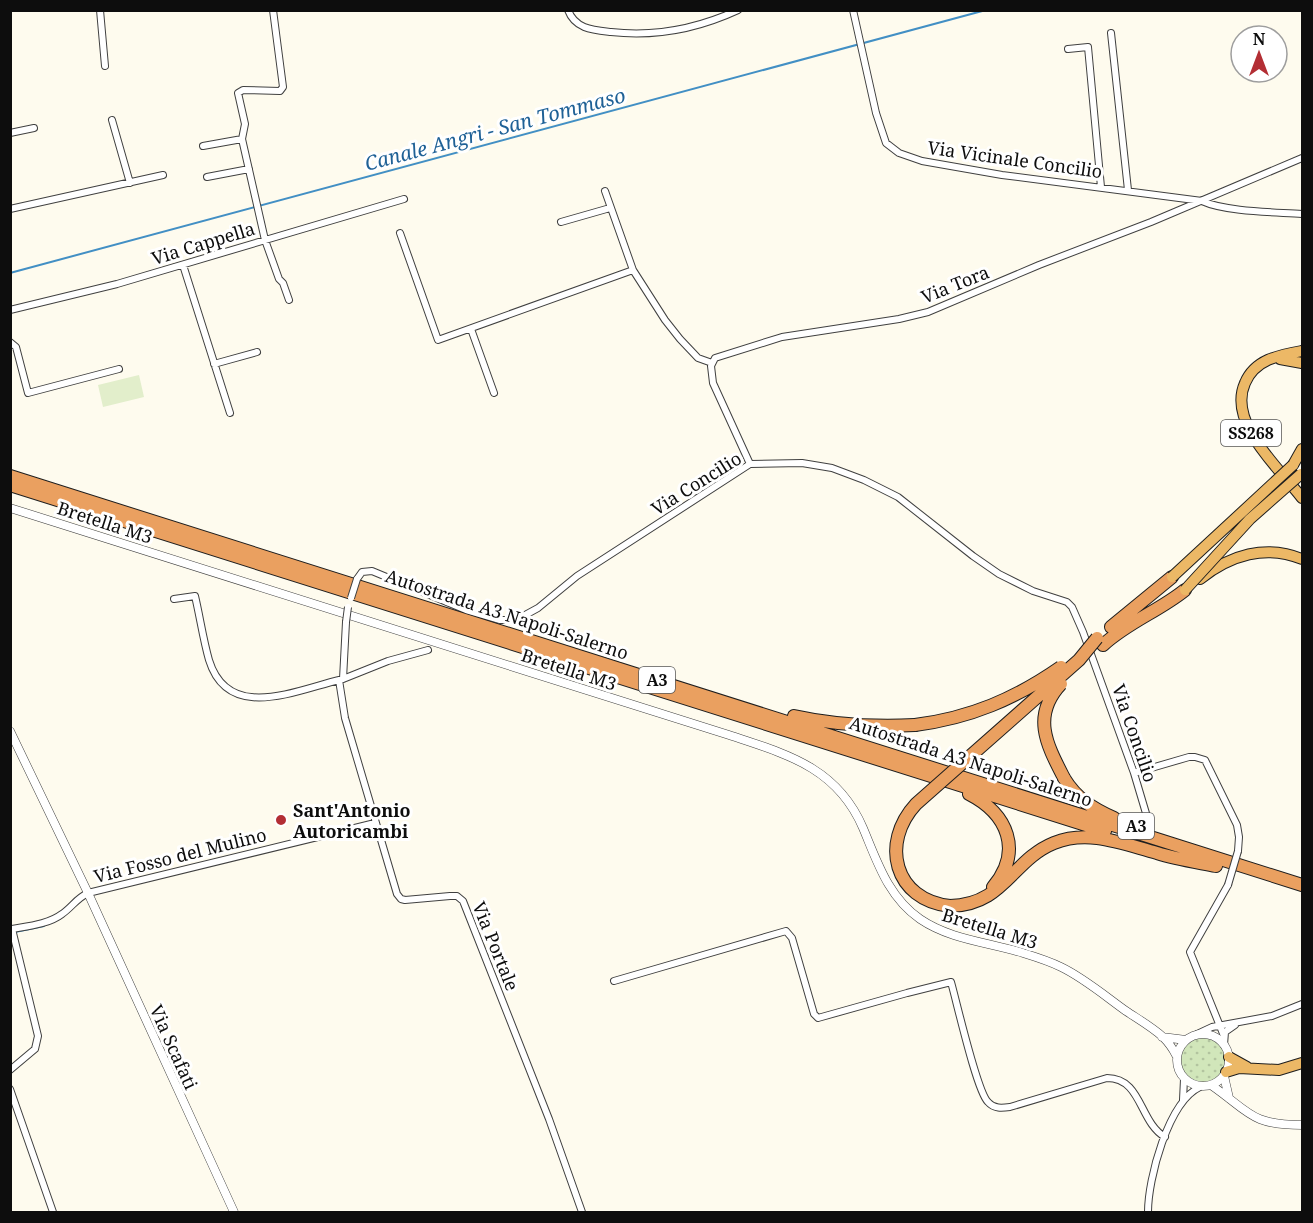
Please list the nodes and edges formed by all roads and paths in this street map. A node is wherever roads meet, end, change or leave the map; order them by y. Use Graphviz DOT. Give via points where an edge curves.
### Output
graph roads {
  1 [pos="100,10"];
  2 [pos="273,10"];
  3 [pos="568,10"];
  4 [pos="738,10"];
  5 [pos="853,10"];
  6 [pos="1112,33"];
  7 [pos="1068,49"];
  8 [pos="105,66"];
  9 [pos="112,120"];
  10 [pos="34,128"];
  11 [pos="10,133"];
  12 [pos="242,139"];
  13 [pos="203,146"];
  14 [pos="1302,158"];
  15 [pos="249,169"];
  16 [pos="163,175"];
  17 [pos="207,177"];
  18 [pos="130,183"];
  19 [pos="1101,187"];
  20 [pos="1128,190"];
  21 [pos="604,191"];
  22 [pos="404,199"];
  23 [pos="1202,201"];
  24 [pos="610,208"];
  25 [pos="10,209"];
  26 [pos="1302,214"];
  27 [pos="561,222"];
  28 [pos="399,233"];
  29 [pos="265,240"];
  30 [pos="183,265"];
  31 [pos="633,270"];
  32 [pos="290,300"];
  33 [pos="10,310"];
  34 [pos="471,329"];
  35 [pos="10,342"];
  36 [pos="1302,351"];
  37 [pos="257,352"];
  38 [pos="1265,362"];
  39 [pos="712,363"];
  40 [pos="1302,363"];
  41 [pos="214,364"];
  42 [pos="119,369"];
  43 [pos="494,393"];
  44 [pos="230,413"];
  45 [pos="1302,449"];
  46 [pos="1302,456"];
  47 [pos="750,464"];
  48 [pos="1293,465"];
  49 [pos="1302,473"];
  50 [pos="10,476"];
  51 [pos="10,485"];
  52 [pos="1302,498"];
  53 [pos="10,508"];
  54 [pos="1302,559"];
  55 [pos="1172,577"];
  56 [pos="1185,590"];
  57 [pos="174,599"];
  58 [pos="1100,642"];
  59 [pos="428,650"];
  60 [pos="341,679"];
  61 [pos="665,683"];
  62 [pos="10,731"];
  63 [pos="874,758"];
  64 [pos="1134,772"];
  65 [pos="1148,820"];
  66 [pos="375,823"];
  67 [pos="1217,862"];
  68 [pos="1302,885"];
  69 [pos="88,893"];
  70 [pos="1302,893"];
  71 [pos="984,897"];
  72 [pos="614,981"];
  73 [pos="1302,1004"];
  74 [pos="1214,1014"];
  75 [pos="1241,1022"];
  76 [pos="1220,1026"];
  77 [pos="1205,1030"];
  78 [pos="1197,1034"];
  79 [pos="1162,1037"];
  80 [pos="1186,1040"];
  81 [pos="1224,1041"];
  82 [pos="1176,1055"];
  83 [pos="1229,1057"];
  84 [pos="1302,1063"];
  85 [pos="1250,1069"];
  86 [pos="10,1070"];
  87 [pos="1225,1074"];
  88 [pos="1184,1079"];
  89 [pos="1211,1085"];
  90 [pos="1200,1087"];
  91 [pos="10,1089"];
  92 [pos="1230,1098"];
  93 [pos="1183,1101"];
  94 [pos="1302,1125"];
  95 [pos="1165,1137"];
  96 [pos="53,1212"];
  97 [pos="234,1212"];
  98 [pos="582,1212"];
  99 [pos="1148,1212"];
  1 -- 8 [label="street"];
  2 -- 12 [label="street" via="284,85 280,91 240,90 245,124"];
  3 -- 4 [label="street" via="571,19 581,26 638,34 687,28"];
  5 -- 19 [label="street, Via Vicinale Concilio" via="876,113 886,142 899,153 945,166"];
  6 -- 20 [label="street"];
  7 -- 19 [label="street" via="1088,46"];
  9 -- 18 [label="street"];
  10 -- 11 [label="street"];
  12 -- 13 [label="street"];
  12 -- 15 [label="street"];
  14 -- 23 [label="street, Via Tora"];
  15 -- 17 [label="street"];
  15 -- 29 [label="street"];
  16 -- 18 [label="street"];
  18 -- 25 [label="street"];
  19 -- 20 [label="street, Via Vicinale Concilio"];
  20 -- 23 [label="street, Via Vicinale Concilio"];
  21 -- 24 [label="street"];
  22 -- 29 [label="street, Via Cappella"];
  23 -- 26 [label="street, Via Vicinale Concilio"];
  23 -- 39 [label="street, Via Tora" via="928,312 782,337 715,358"];
  24 -- 27 [label="street"];
  24 -- 31 [label="street"];
  28 -- 34 [label="street" via="438,340"];
  29 -- 30 [label="street, Via Cappella"];
  29 -- 32 [label="street"];
  30 -- 33 [label="street, Via Cappella"];
  30 -- 41 [label="street"];
  31 -- 34 [label="street"];
  31 -- 39 [label="street" via="680,339 698,358"];
  34 -- 43 [label="street"];
  35 -- 42 [label="street" via="16,347 28,393"];
  36 -- 38 [label="highway, SS268" via="1281,354"];
  37 -- 41 [label="street"];
  38 -- 40 [label="highway" via="1281,359"];
  38 -- 52 [label="highway, SS268" via="1246,381 1241,398 1243,416 1258,443"];
  39 -- 47 [label="street" via="713,383"];
  41 -- 44 [label="street"];
  45 -- 48 [label="highway, SS268"];
  46 -- 48 [label="highway, SS268"];
  47 -- 60 [label="street, Via Concilio, bridge" via="516,620 500,620 466,610 372,571 362,572 348,607"];
  47 -- 64 [label="street, Via Concilio" via="818,465 881,487 999,574 1067,602 1083,632"];
  48 -- 55 [label="highway, SS268, bridge"];
  49 -- 56 [label="highway, bridge" via="1250,519"];
  50 -- 61 [label="highway, Autostrada A3 Napoli-Salerno / A3"];
  51 -- 63 [label="highway, Autostrada A3 Napoli-Salerno / A3"];
  53 -- 79 [label="street, Bretella M3" via="798,759 824,776 845,797 890,888 919,918 960,938 1020,952 1063,968"];
  54 -- 56 [label="highway, bridge" via="1275,552 1247,554 1217,566"];
  55 -- 58 [label="highway, A3"];
  56 -- 58 [label="highway, A3"];
  57 -- 60 [label="street" via="195,596 209,661 224,686 240,696 259,699"];
  58 -- 61 [label="highway, A3, bridge" via="999,704 952,719 915,725 859,726 805,719"];
  58 -- 67 [label="highway, A3, bridge" via="1057,688 1045,713 1046,739 1064,778 1077,795 1098,811 1191,845"];
  58 -- 71 [label="highway, A3, bridge" via="916,804 901,823 896,856 903,877 919,895 950,906 975,903"];
  59 -- 60 [label="street"];
  60 -- 66 [label="street, Via Portale" via="345,718"];
  61 -- 67 [label="highway, Autostrada A3 Napoli-Salerno / A3"];
  62 -- 69 [label="street, Via Scafati"];
  63 -- 67 [label="highway, Autostrada A3 Napoli-Salerno / A3"];
  63 -- 71 [label="highway, A3" via="968,794 998,815 1009,853 999,880"];
  64 -- 65 [label="street, Via Concilio"];
  64 -- 74 [label="street, bridge" via="1189,757 1205,760 1237,825 1238,851 1228,885 1190,952"];
  66 -- 69 [label="street, Via Fosso del Mulino"];
  66 -- 98 [label="street, Via Portale" via="401,899 457,896 463,901"];
  67 -- 68 [label="highway, Autostrada A3 Napoli-Salerno / A3"];
  67 -- 70 [label="highway, Autostrada A3 Napoli-Salerno / A3"];
  67 -- 71 [label="highway, A3" via="1167,856 1109,839 1074,838 1042,849 996,892"];
  69 -- 86 [label="street, Via Fosso del Mulino" via="48,921 12,929 38,1036 35,1049"];
  69 -- 97 [label="street, Via Scafati"];
  72 -- 95 [label="street" via="786,931 792,938 818,1018 951,982 989,1104 1010,1107 1115,1078 1131,1088 1154,1128"];
  73 -- 75 [label="street" via="1272,1016"];
  74 -- 76 [label="street"];
  74 -- 77 [label="street"];
  75 -- 76 [label="street"];
  75 -- 81 [label="street" via="1228,1029"];
  76 -- 77 [label="street"];
  76 -- 81 [label="street"];
  77 -- 78 [label="street"];
  78 -- 80 [label="street"];
  78 -- 81 [label="street"];
  79 -- 80 [label="street, Bretella M3"];
  79 -- 82 [label="street, Bretella M3"];
  80 -- 82 [label="street"];
  81 -- 83 [label="street"];
  82 -- 88 [label="street" via="1177,1068"];
  83 -- 85 [label="highway"];
  83 -- 87 [label="street"];
  84 -- 85 [label="highway" via="1279,1070"];
  85 -- 87 [label="highway" via="1239,1068"];
  87 -- 89 [label="street"];
  87 -- 92 [label="street"];
  88 -- 90 [label="street"];
  88 -- 93 [label="street"];
  89 -- 90 [label="street"];
  89 -- 92 [label="street"];
  90 -- 93 [label="street"];
  91 -- 96 [label="street"];
  92 -- 94 [label="street" via="1246,1113 1264,1122"];
  93 -- 95 [label="street"];
  95 -- 99 [label="street" via="1152,1174"];
}
